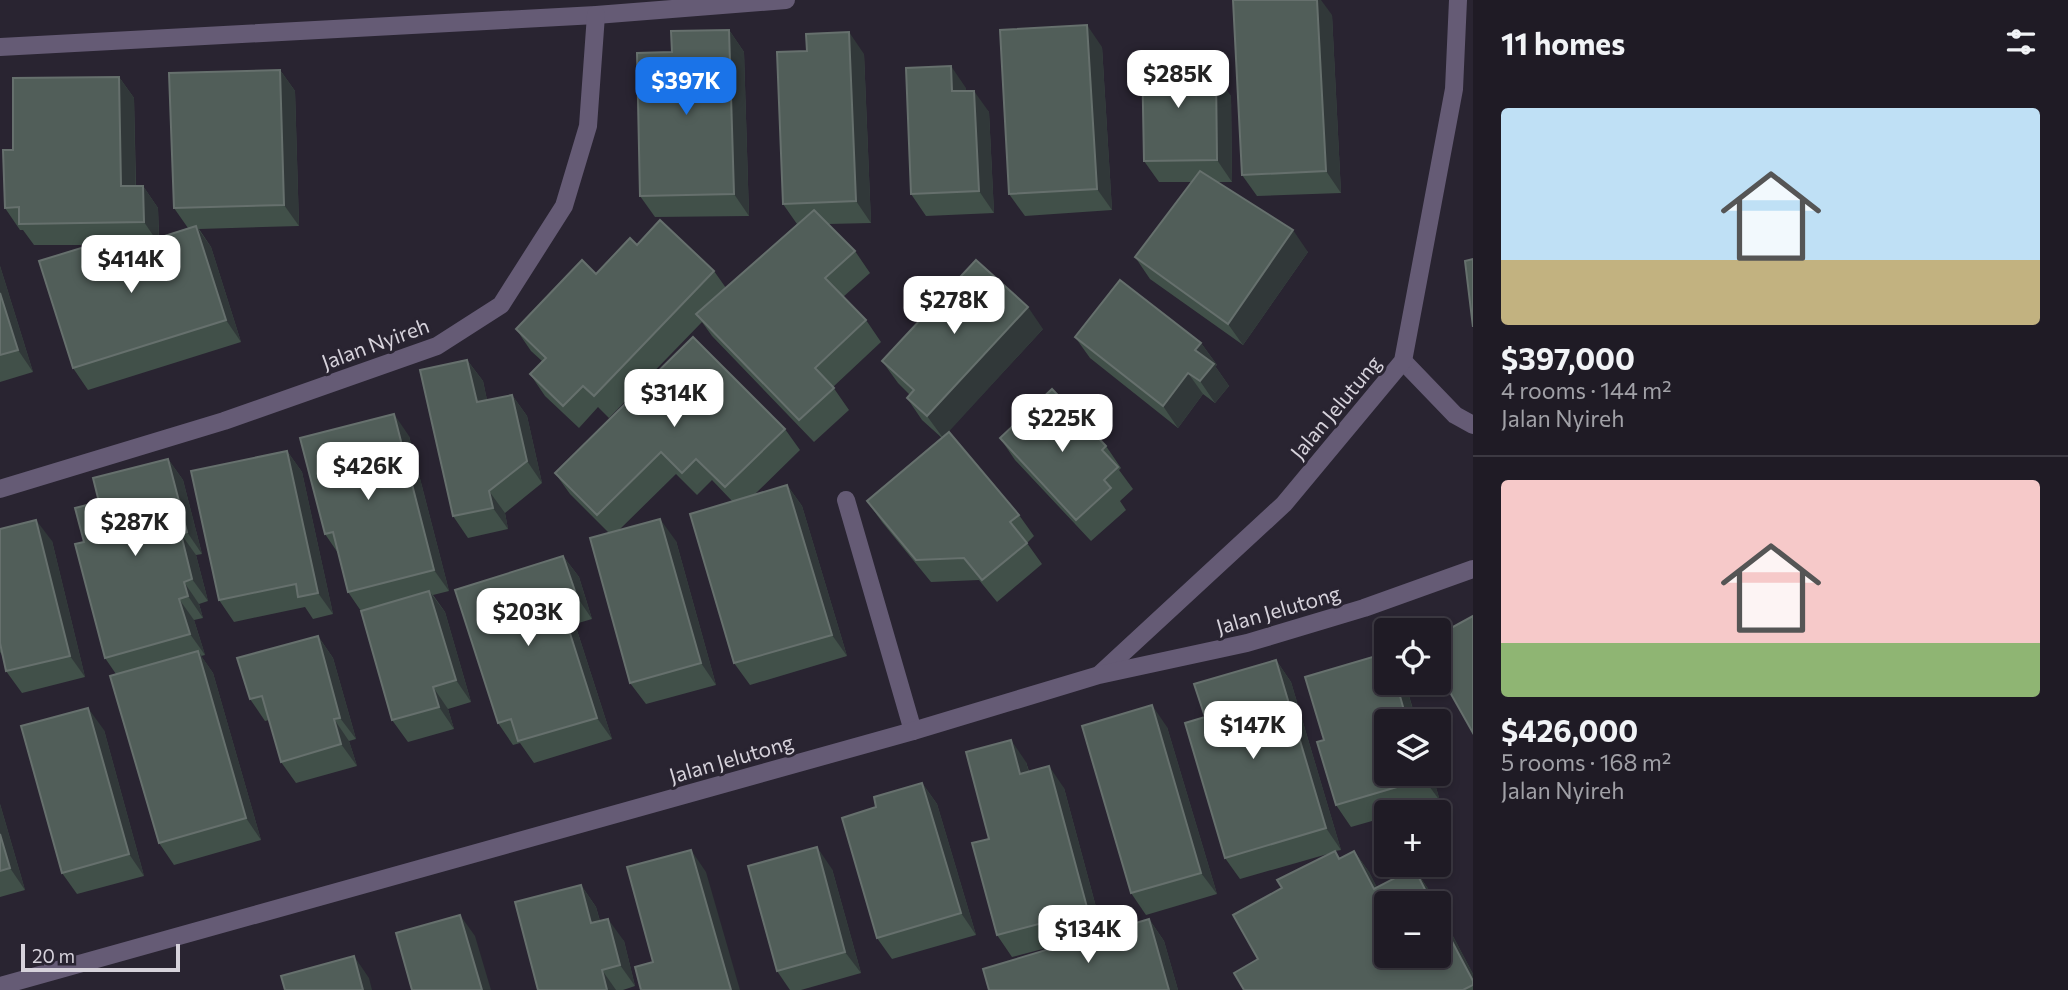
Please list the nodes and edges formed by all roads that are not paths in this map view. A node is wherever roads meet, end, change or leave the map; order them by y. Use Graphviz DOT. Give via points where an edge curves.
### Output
graph roads {
  1 [pos="786,0"];
  2 [pos="1458,0"];
  3 [pos="596,15"];
  4 [pos="0,47"];
  5 [pos="1403,361"];
  6 [pos="1473,425"];
  7 [pos="0,489"];
  8 [pos="846,500"];
  9 [pos="1473,569"];
  10 [pos="1098,676"];
  11 [pos="913,731"];
  12 [pos="0,986"];
  1 -- 3 [label="street"];
  2 -- 5 [label="street, Jalan Jelutung" via="1454,89"];
  3 -- 4 [label="street"];
  3 -- 7 [label="street, Jalan Nyireh" via="588,126 564,206 501,305 437,346 224,421"];
  5 -- 6 [label="street" via="1455,415"];
  5 -- 10 [label="street, Jalan Jelutung" via="1284,504"];
  8 -- 11 [label="street"];
  9 -- 10 [label="street, Jalan Jelutong" via="1247,643"];
  10 -- 11 [label="street, Jalan Jelutong"];
  11 -- 12 [label="street, Jalan Jelutong"];
}
